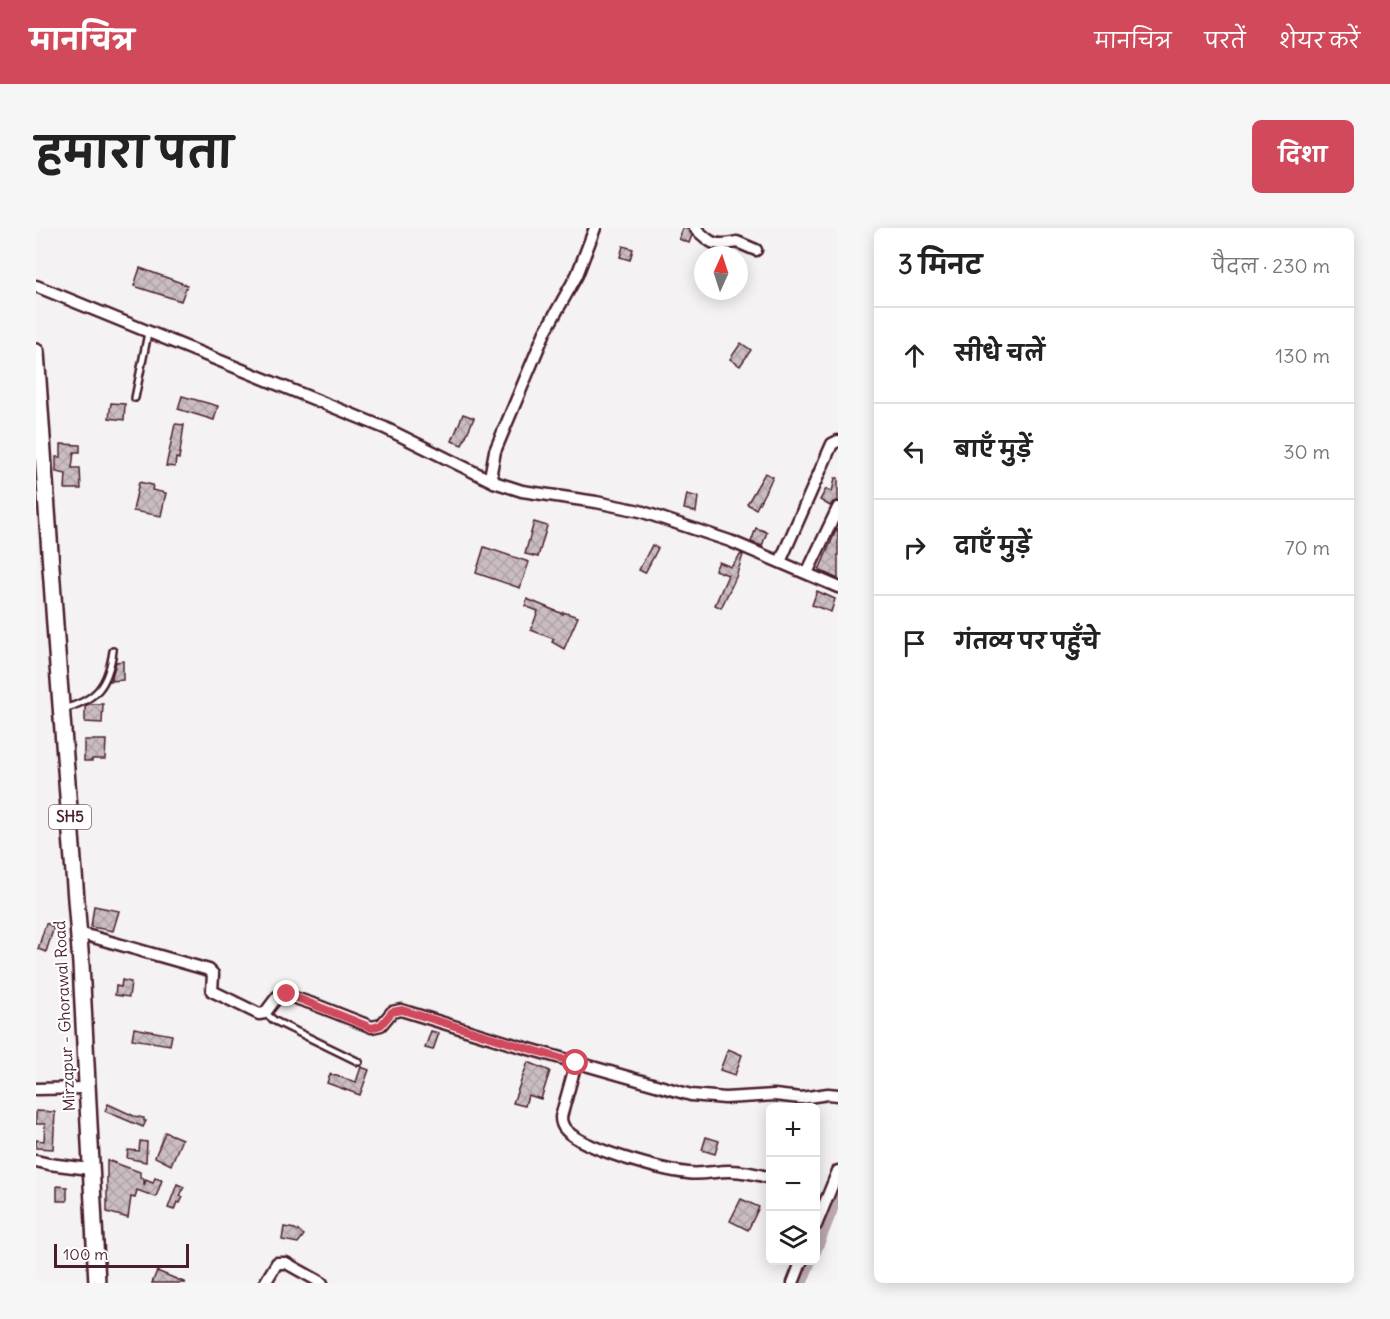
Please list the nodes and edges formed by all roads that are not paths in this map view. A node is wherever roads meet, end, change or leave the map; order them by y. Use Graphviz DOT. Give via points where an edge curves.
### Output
graph roads {
  1 [pos="595,228"];
  2 [pos="696,228"];
  3 [pos="756,250"];
  4 [pos="36,286"];
  5 [pos="148,333"];
  6 [pos="36,352"];
  7 [pos="135,398"];
  8 [pos="838,441"];
  9 [pos="494,482"];
  10 [pos="838,508"];
  11 [pos="780,561"];
  12 [pos="807,573"];
  13 [pos="838,587"];
  14 [pos="113,651"];
  15 [pos="62,710"];
  16 [pos="79,933"];
  17 [pos="265,1014"];
  18 [pos="359,1062"];
  19 [pos="576,1063"];
  20 [pos="86,1088"];
  21 [pos="36,1089"];
  22 [pos="838,1095"];
  23 [pos="36,1161"];
  24 [pos="90,1169"];
  25 [pos="838,1171"];
  26 [pos="766,1177"];
  27 [pos="820,1197"];
  28 [pos="800,1265"];
  29 [pos="97,1283"];
  30 [pos="265,1283"];
  31 [pos="322,1283"];
  32 [pos="793,1283"];
  1 -- 9 [label="street" via="577,275 545,332 495,451 491,472"];
  2 -- 3 [label="street" via="718,245 740,242"];
  4 -- 5 [label="street"];
  5 -- 7 [label="lane"];
  5 -- 9 [label="street" via="385,428"];
  6 -- 15 [label="main road, Mirzapur - Ghorawal Road / SH5"];
  8 -- 11 [label="street" via="832,444"];
  9 -- 11 [label="street" via="522,491 640,511"];
  10 -- 12 [label="street"];
  11 -- 12 [label="street"];
  12 -- 13 [label="street"];
  14 -- 15 [label="lane" via="102,687 77,706"];
  15 -- 16 [label="main road, Mirzapur - Ghorawal Road / SH5"];
  16 -- 17 [label="street" via="209,970 213,974 212,992"];
  16 -- 20 [label="main road, Mirzapur - Ghorawal Road / SH5"];
  17 -- 18 [label="lane"];
  17 -- 19 [label="street" via="284,994 372,1028 381,1025 392,1012 402,1010"];
  19 -- 22 [label="street" via="704,1097"];
  19 -- 26 [label="street" via="561,1124 586,1143 666,1169 700,1174 741,1171"];
  20 -- 21 [label="street"];
  20 -- 24 [label="main road, Mirzapur - Ghorawal Road / SH5"];
  23 -- 24 [label="street"];
  24 -- 29 [label="main road, Mirzapur - Ghorawal Road / SH5"];
  25 -- 27 [label="street"];
  28 -- 32 [label="street"];
  30 -- 31 [label="street" via="280,1262"];
}
